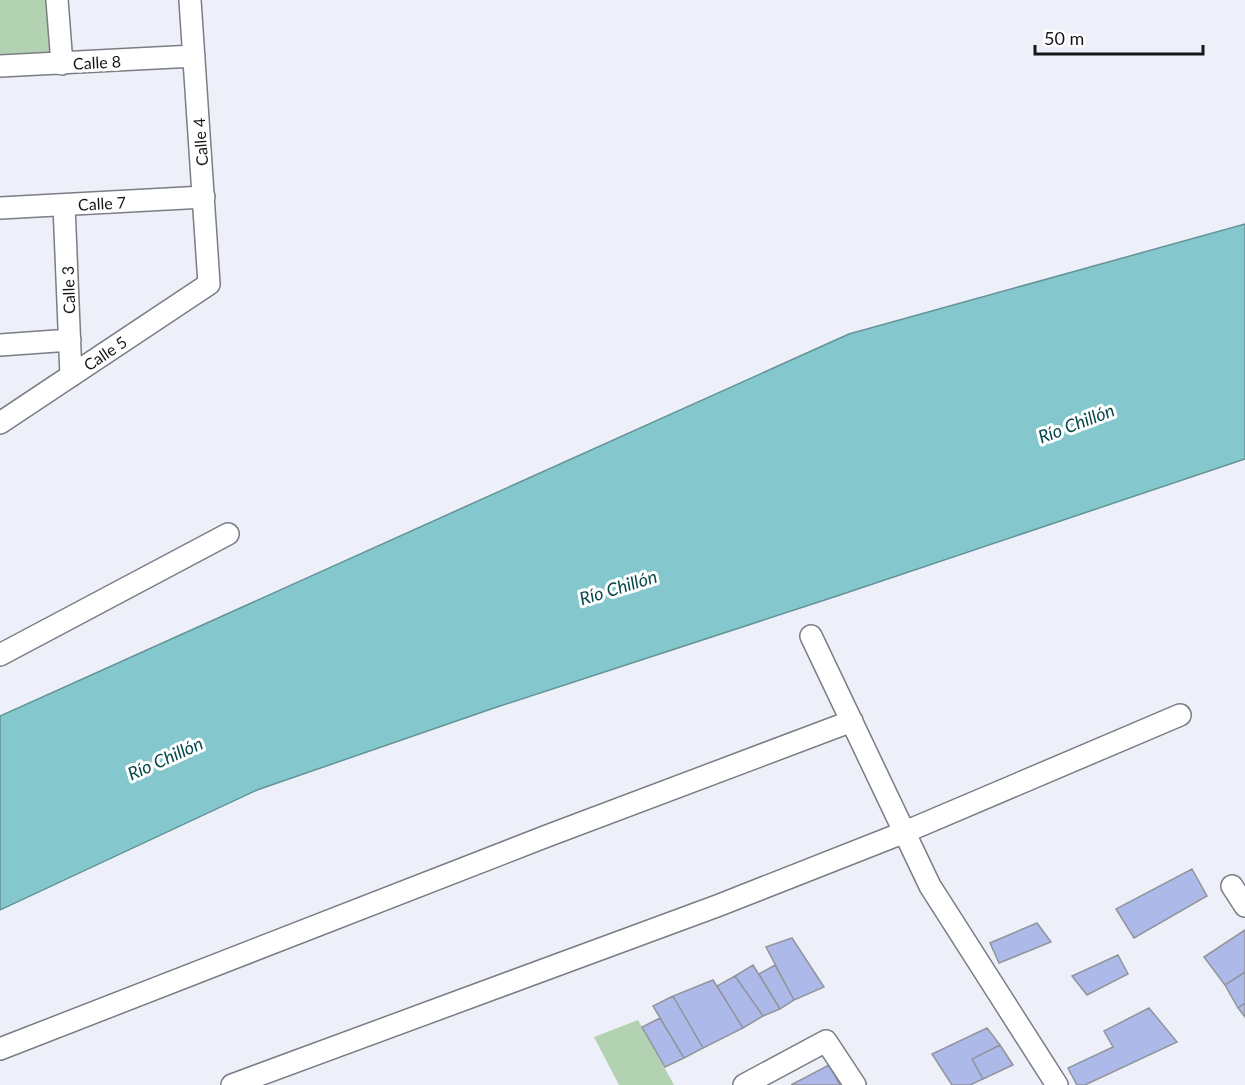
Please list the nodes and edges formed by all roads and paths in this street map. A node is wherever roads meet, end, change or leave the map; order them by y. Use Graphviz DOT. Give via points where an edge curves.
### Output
graph roads {
  1 [pos="57,0"];
  2 [pos="190,0"];
  3 [pos="194,56"];
  4 [pos="62,64"];
  5 [pos="0,66"];
  6 [pos="204,197"];
  7 [pos="64,205"];
  8 [pos="0,208"];
  9 [pos="209,284"];
  10 [pos="70,340"];
  11 [pos="0,345"];
  12 [pos="71,376"];
  13 [pos="0,423"];
  14 [pos="228,534"];
  15 [pos="811,636"];
  16 [pos="0,655"];
  17 [pos="1180,715"];
  18 [pos="852,721"];
  19 [pos="904,832"];
  20 [pos="1232,886"];
  21 [pos="1245,906"];
  22 [pos="0,1049"];
  23 [pos="232,1085"];
  24 [pos="744,1085"];
  25 [pos="855,1085"];
  26 [pos="1057,1085"];
  1 -- 4 [label="street"];
  2 -- 3 [label="street, Calle 4"];
  3 -- 4 [label="street, Calle 8"];
  3 -- 6 [label="street, Calle 4"];
  4 -- 5 [label="street, Calle 8"];
  6 -- 7 [label="street, Calle 7"];
  6 -- 9 [label="street, Calle 4"];
  7 -- 8 [label="street, Calle 7"];
  7 -- 10 [label="street, Calle 3"];
  9 -- 12 [label="street, Calle 5"];
  10 -- 11 [label="street"];
  10 -- 12 [label="street, Calle 3"];
  12 -- 13 [label="street, Calle 5"];
  14 -- 16 [label="street"];
  15 -- 18 [label="street"];
  17 -- 19 [label="street"];
  18 -- 19 [label="street"];
  18 -- 22 [label="street"];
  19 -- 23 [label="street" via="717,906"];
  19 -- 26 [label="street" via="930,886"];
  20 -- 21 [label="street"];
  24 -- 25 [label="street" via="826,1041"];
}
